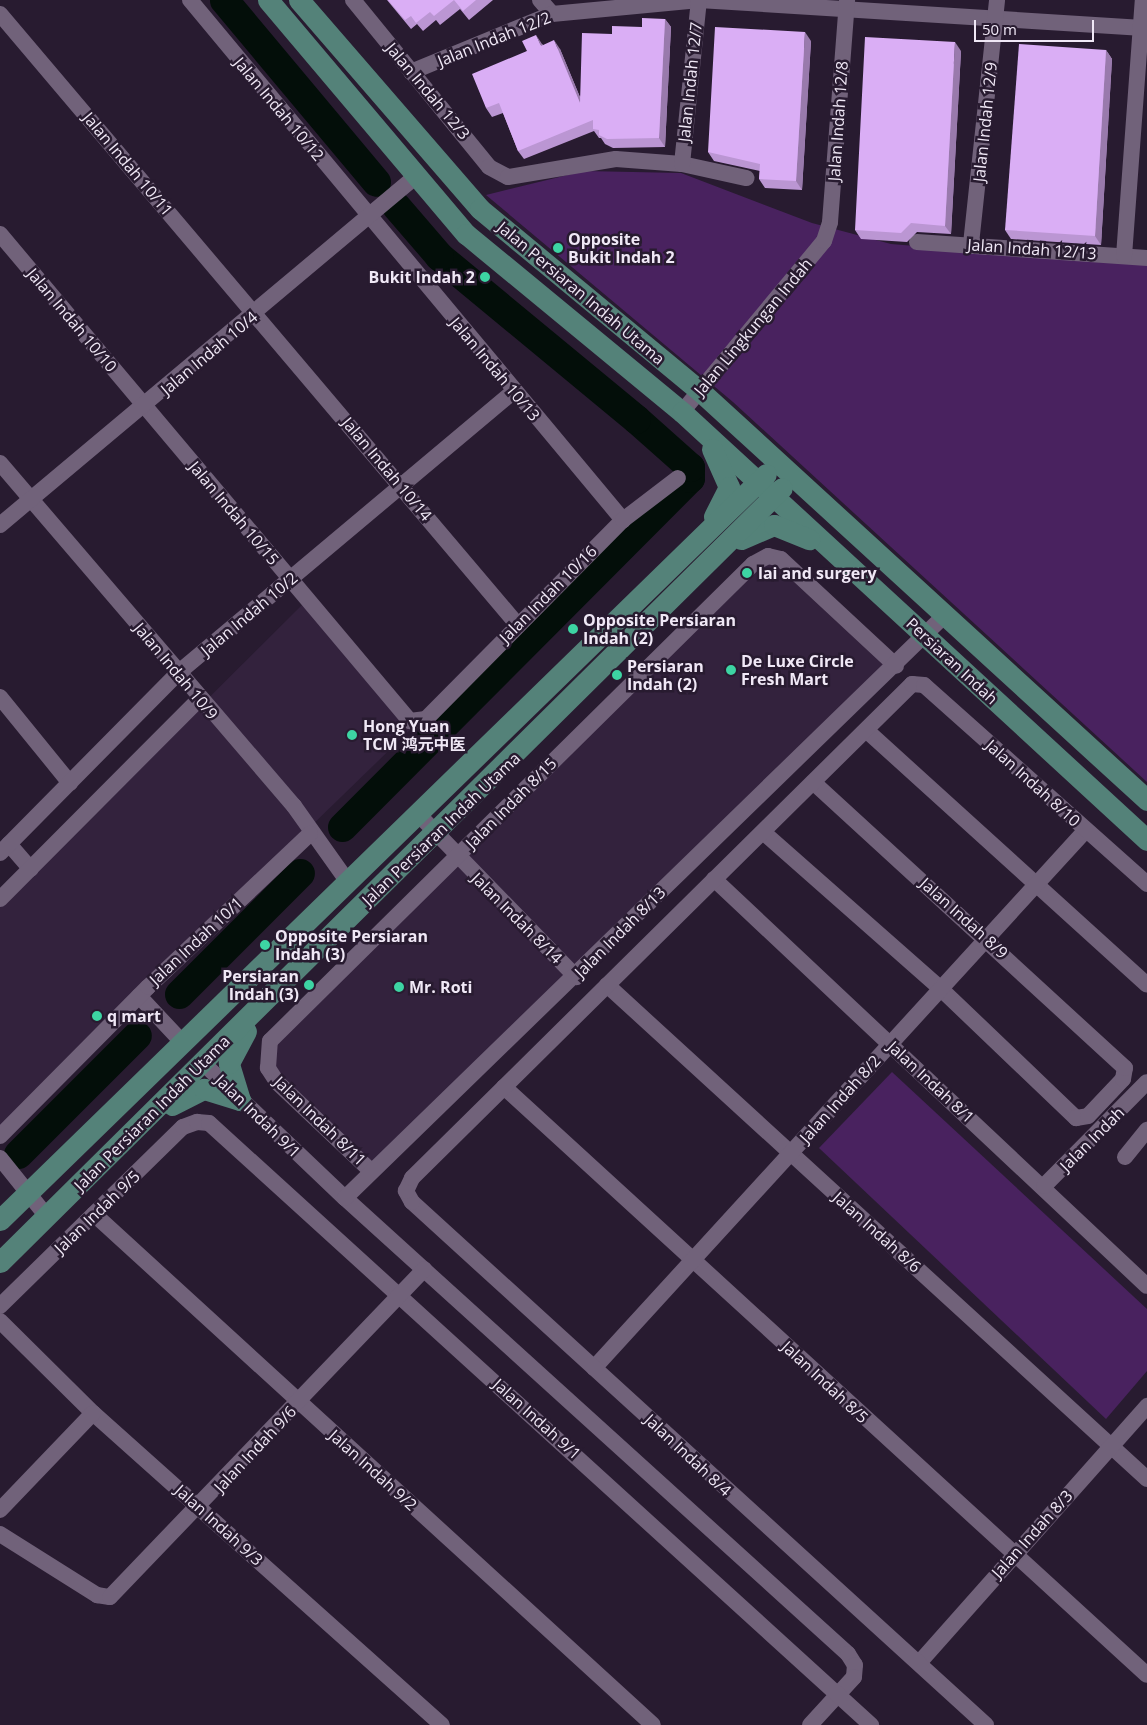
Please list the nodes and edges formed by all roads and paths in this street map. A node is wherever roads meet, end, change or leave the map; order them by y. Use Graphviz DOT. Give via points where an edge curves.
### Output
graph roads {
  1 [pos="190,0"];
  2 [pos="268,0"];
  3 [pos="299,0"];
  4 [pos="353,0"];
  5 [pos="540,0"];
  6 [pos="699,0"];
  7 [pos="997,0"];
  8 [pos="1143,0"];
  9 [pos="847,4"];
  10 [pos="0,14"];
  11 [pos="552,14"];
  12 [pos="996,19"];
  13 [pos="1144,28"];
  14 [pos="351,61"];
  15 [pos="411,72"];
  16 [pos="682,164"];
  17 [pos="415,178"];
  18 [pos="746,178"];
  19 [pos="480,209"];
  20 [pos="368,217"];
  21 [pos="0,234"];
  22 [pos="824,241"];
  23 [pos="917,242"];
  24 [pos="971,244"];
  25 [pos="1124,256"];
  26 [pos="1147,258"];
  27 [pos="255,315"];
  28 [pos="700,391"];
  29 [pos="513,392"];
  30 [pos="144,407"];
  31 [pos="690,419"];
  32 [pos="777,462"];
  33 [pos="0,463"];
  34 [pos="793,477"];
  35 [pos="678,478"];
  36 [pos="758,483"];
  37 [pos="402,486"];
  38 [pos="774,497"];
  39 [pos="32,500"];
  40 [pos="623,520"];
  41 [pos="0,525"];
  42 [pos="704,534"];
  43 [pos="725,547"];
  44 [pos="834,552"];
  45 [pos="290,579"];
  46 [pos="945,615"];
  47 [pos="516,624"];
  48 [pos="926,637"];
  49 [pos="896,666"];
  50 [pos="178,673"];
  51 [pos="0,697"];
  52 [pos="200,698"];
  53 [pos="426,719"];
  54 [pos="866,730"];
  55 [pos="813,782"];
  56 [pos="70,783"];
  57 [pos="1147,800"];
  58 [pos="419,815"];
  59 [pos="1086,830"];
  60 [pos="762,832"];
  61 [pos="310,834"];
  62 [pos="436,834"];
  63 [pos="1147,840"];
  64 [pos="4,849"];
  65 [pos="456,857"];
  66 [pos="31,869"];
  67 [pos="714,879"];
  68 [pos="348,882"];
  69 [pos="1147,884"];
  70 [pos="1036,885"];
  71 [pos="0,899"];
  72 [pos="987,939"];
  73 [pos="260,968"];
  74 [pos="576,976"];
  75 [pos="282,983"];
  76 [pos="607,985"];
  77 [pos="1147,985"];
  78 [pos="941,989"];
  79 [pos="139,996"];
  80 [pos="270,1041"];
  81 [pos="182,1042"];
  82 [pos="890,1044"];
  83 [pos="202,1062"];
  84 [pos="1144,1086"];
  85 [pos="504,1087"];
  86 [pos="240,1100"];
  87 [pos="197,1122"];
  88 [pos="104,1123"];
  89 [pos="1147,1130"];
  90 [pos="0,1136"];
  91 [pos="122,1143"];
  92 [pos="790,1153"];
  93 [pos="1125,1157"];
  94 [pos="0,1158"];
  95 [pos="371,1171"];
  96 [pos="1044,1186"];
  97 [pos="29,1193"];
  98 [pos="345,1198"];
  99 [pos="94,1214"];
  100 [pos="48,1218"];
  101 [pos="0,1220"];
  102 [pos="694,1259"];
  103 [pos="0,1262"];
  104 [pos="424,1270"];
  105 [pos="1147,1286"];
  106 [pos="401,1294"];
  107 [pos="0,1306"];
  108 [pos="0,1321"];
  109 [pos="594,1368"];
  110 [pos="299,1402"];
  111 [pos="1147,1406"];
  112 [pos="93,1413"];
  113 [pos="1111,1446"];
  114 [pos="1147,1479"];
  115 [pos="200,1507"];
  116 [pos="0,1510"];
  117 [pos="0,1534"];
  118 [pos="1013,1556"];
  119 [pos="919,1663"];
  120 [pos="1147,1675"];
  121 [pos="838,1694"];
  122 [pos="442,1725"];
  123 [pos="652,1725"];
  124 [pos="810,1725"];
  125 [pos="872,1725"];
  126 [pos="986,1725"];
  1 -- 20 [label="street, Jalan Indah 10/12"];
  2 -- 17 [label="main road, Jalan Persiaran Indah Utama"];
  3 -- 14 [label="main road, Jalan Persiaran Indah Utama"];
  4 -- 15 [label="street, Jalan Indah 12/3"];
  5 -- 11 [label="street"];
  6 -- 9 [label="street, Jalan Indah 12/2"];
  6 -- 11 [label="street, Jalan Indah 12/2"];
  6 -- 16 [label="street, Jalan Indah 12/7"];
  7 -- 12 [label="street, Jalan Indah 12/9"];
  8 -- 13 [label="street"];
  9 -- 12 [label="street, Jalan Indah 12/2"];
  9 -- 22 [label="street, Jalan Indah 12/8" via="830,222"];
  10 -- 27 [label="street, Jalan Indah 10/11"];
  11 -- 15 [label="street, Jalan Indah 12/2"];
  12 -- 13 [label="street, Jalan Indah 12/2"];
  12 -- 24 [label="street, Jalan Indah 12/9"];
  13 -- 25 [label="street"];
  14 -- 17 [label="main road" via="392,125"];
  14 -- 19 [label="main road, Jalan Persiaran Indah Utama"];
  15 -- 16 [label="street, Jalan Indah 12/3" via="489,167 508,176 532,176 601,160"];
  16 -- 18 [label="street"];
  17 -- 19 [label="main road" via="449,190"];
  17 -- 20 [label="street, Jalan Indah 10/4"];
  17 -- 31 [label="main road, Jalan Persiaran Indah Utama" via="466,234"];
  19 -- 28 [label="main road, Jalan Persiaran Indah Utama"];
  20 -- 27 [label="street, Jalan Indah 10/4"];
  20 -- 29 [label="street, Jalan Indah 10/13"];
  21 -- 30 [label="street, Jalan Indah 10/10"];
  22 -- 28 [label="street, Jalan Lingkungan Indah"];
  23 -- 24 [label="street, Jalan Indah 12/13"];
  24 -- 25 [label="street, Jalan Indah 12/13"];
  25 -- 26 [label="street, Jalan Indah 12/13"];
  27 -- 30 [label="street, Jalan Indah 10/4"];
  27 -- 37 [label="street, Jalan Indah 10/14"];
  28 -- 31 [label="street, Jalan Lingkungan Indah"];
  28 -- 32 [label="main road, Jalan Persiaran Indah Utama"];
  29 -- 37 [label="street, Jalan Indah 10/2"];
  29 -- 40 [label="street, Jalan Indah 10/13"];
  30 -- 39 [label="street, Jalan Indah 10/4"];
  30 -- 45 [label="street, Jalan Indah 10/15"];
  31 -- 36 [label="main road, Jalan Persiaran Indah Utama"];
  31 -- 42 [label="main road" via="723,465 729,487"];
  32 -- 34 [label="main road, Persiaran Indah"];
  32 -- 36 [label="main road, Jalan Persiaran Indah Utama"];
  33 -- 39 [label="street, Jalan Indah 10/9"];
  34 -- 38 [label="main road, Jalan Persiaran Indah Utama"];
  34 -- 46 [label="main road, Persiaran Indah"];
  35 -- 40 [label="street, Jalan Indah 10/16"];
  36 -- 38 [label="main road, Persiaran Indah"];
  36 -- 42 [label="main road, Jalan Persiaran Indah Utama"];
  37 -- 45 [label="street, Jalan Indah 10/2"];
  37 -- 47 [label="street, Jalan Indah 10/14"];
  38 -- 43 [label="main road, Jalan Persiaran Indah Utama"];
  38 -- 44 [label="main road, Persiaran Indah"];
  39 -- 41 [label="street, Jalan Indah 10/4"];
  39 -- 50 [label="street, Jalan Indah 10/9"];
  40 -- 47 [label="street, Jalan Indah 10/16"];
  42 -- 58 [label="main road, Jalan Persiaran Indah Utama"];
  43 -- 44 [label="main road" via="774,525"];
  43 -- 62 [label="main road, Jalan Persiaran Indah Utama"];
  44 -- 48 [label="main road, Persiaran Indah"];
  45 -- 50 [label="street, Jalan Indah 10/2"];
  45 -- 53 [label="street, Jalan Indah 10/15" via="404,716 419,722"];
  46 -- 48 [label="street, Jalan Indah 8/13"];
  46 -- 57 [label="main road, Persiaran Indah"];
  47 -- 53 [label="street, Jalan Indah 10/16"];
  48 -- 49 [label="street, Jalan Indah 8/13"];
  48 -- 63 [label="main road, Persiaran Indah"];
  49 -- 65 [label="street, Jalan Indah 8/15" via="781,559 768,556 752,564"];
  49 -- 74 [label="street, Jalan Indah 8/13"];
  50 -- 52 [label="street, Jalan Indah 10/9"];
  50 -- 56 [label="street, Jalan Indah 10/2"];
  51 -- 56 [label="street"];
  52 -- 61 [label="street, Jalan Indah 10/9" via="294,806"];
  52 -- 66 [label="street"];
  54 -- 55 [label="street"];
  54 -- 59 [label="street, Jalan Indah 8/10" via="918,682"];
  54 -- 70 [label="street"];
  55 -- 60 [label="street"];
  55 -- 72 [label="street, Jalan Indah 8/9"];
  56 -- 64 [label="street, Jalan Indah 10/2"];
  58 -- 62 [label="street, Jalan Indah 8/14"];
  58 -- 68 [label="main road, Jalan Persiaran Indah Utama"];
  59 -- 69 [label="street, Jalan Indah 8/10"];
  59 -- 70 [label="street, Jalan Indah 8/2"];
  60 -- 67 [label="street"];
  60 -- 78 [label="street"];
  61 -- 68 [label="street, Jalan Indah 10/9"];
  61 -- 79 [label="street, Jalan Indah 10/1"];
  62 -- 65 [label="street, Jalan Indah 8/14"];
  62 -- 75 [label="main road, Jalan Persiaran Indah Utama"];
  64 -- 66 [label="street"];
  65 -- 74 [label="street, Jalan Indah 8/14"];
  65 -- 80 [label="street, Jalan Indah 8/15"];
  66 -- 71 [label="street"];
  67 -- 76 [label="street"];
  67 -- 82 [label="street, Jalan Indah 8/1"];
  68 -- 73 [label="main road, Jalan Persiaran Indah Utama"];
  70 -- 72 [label="street, Jalan Indah 8/2"];
  70 -- 77 [label="street"];
  72 -- 78 [label="street, Jalan Indah 8/2"];
  72 -- 78 [label="street, Jalan Indah 8/9" via="1114,1056 1125,1068 1123,1080 1080,1120"];
  73 -- 81 [label="main road, Jalan Persiaran Indah Utama"];
  73 -- 83 [label="main road" via="231,1012 202,1041"];
  74 -- 95 [label="street, Jalan Indah 8/13"];
  75 -- 83 [label="main road, Jalan Persiaran Indah Utama"];
  75 -- 86 [label="main road" via="231,1053 229,1063"];
  76 -- 85 [label="street"];
  76 -- 92 [label="street, Jalan Indah 8/6"];
  78 -- 82 [label="street, Jalan Indah 8/2"];
  79 -- 81 [label="street"];
  79 -- 90 [label="street, Jalan Indah 10/1"];
  80 -- 95 [label="street, Jalan Indah 8/11" via="268,1068 277,1082"];
  81 -- 88 [label="main road, Jalan Persiaran Indah Utama"];
  82 -- 92 [label="street, Jalan Indah 8/2"];
  82 -- 96 [label="street, Jalan Indah 8/1"];
  83 -- 86 [label="street, Jalan Indah 9/1"];
  83 -- 88 [label="main road" via="176,1065"];
  83 -- 91 [label="main road, Jalan Persiaran Indah Utama"];
  84 -- 96 [label="street, Jalan Indah"];
  85 -- 102 [label="street, Jalan Indah 8/5"];
  85 -- 109 [label="street, Jalan Indah 8/4" via="412,1178 406,1191 412,1202"];
  86 -- 91 [label="main road" via="212,1090 194,1090"];
  86 -- 98 [label="street, Jalan Indah 9/1"];
  87 -- 99 [label="street, Jalan Indah 9/5" via="183,1128"];
  87 -- 106 [label="street, Jalan Indah 9/1" via="209,1123"];
  88 -- 97 [label="main road, Jalan Persiaran Indah Utama"];
  89 -- 93 [label="street"];
  91 -- 100 [label="main road, Jalan Persiaran Indah Utama"];
  92 -- 102 [label="street, Jalan Indah 8/2"];
  92 -- 113 [label="street, Jalan Indah 8/6"];
  94 -- 97 [label="street"];
  95 -- 98 [label="street, Jalan Indah 8/13"];
  96 -- 105 [label="street, Jalan Indah 8/1"];
  97 -- 100 [label="street"];
  97 -- 101 [label="main road, Jalan Persiaran Indah Utama"];
  98 -- 104 [label="street, Jalan Indah 9/1"];
  99 -- 107 [label="street, Jalan Indah 9/5"];
  99 -- 110 [label="street, Jalan Indah 9/2"];
  100 -- 103 [label="main road, Jalan Persiaran Indah Utama"];
  102 -- 109 [label="street, Jalan Indah 8/2"];
  102 -- 118 [label="street, Jalan Indah 8/5"];
  104 -- 106 [label="street, Jalan Indah 9/6"];
  104 -- 121 [label="street, Jalan Indah 9/1" via="848,1654 854,1665 854,1677"];
  106 -- 110 [label="street, Jalan Indah 9/6"];
  106 -- 121 [label="street, Jalan Indah 9/1"];
  108 -- 112 [label="street, Jalan Indah 9/3"];
  109 -- 119 [label="street, Jalan Indah 8/4"];
  110 -- 115 [label="street, Jalan Indah 9/6"];
  110 -- 123 [label="street, Jalan Indah 9/2"];
  111 -- 113 [label="street, Jalan Indah 8/3"];
  112 -- 115 [label="street, Jalan Indah 9/3"];
  112 -- 116 [label="street"];
  113 -- 114 [label="street, Jalan Indah 8/6"];
  113 -- 118 [label="street, Jalan Indah 8/3"];
  115 -- 117 [label="street, Jalan Indah 9/6" via="110,1597 97,1595"];
  115 -- 122 [label="street, Jalan Indah 9/3"];
  118 -- 119 [label="street, Jalan Indah 8/3"];
  118 -- 120 [label="street, Jalan Indah 8/5"];
  119 -- 126 [label="street, Jalan Indah 8/4"];
  121 -- 124 [label="street"];
  121 -- 125 [label="street, Jalan Indah 9/1"];
}
